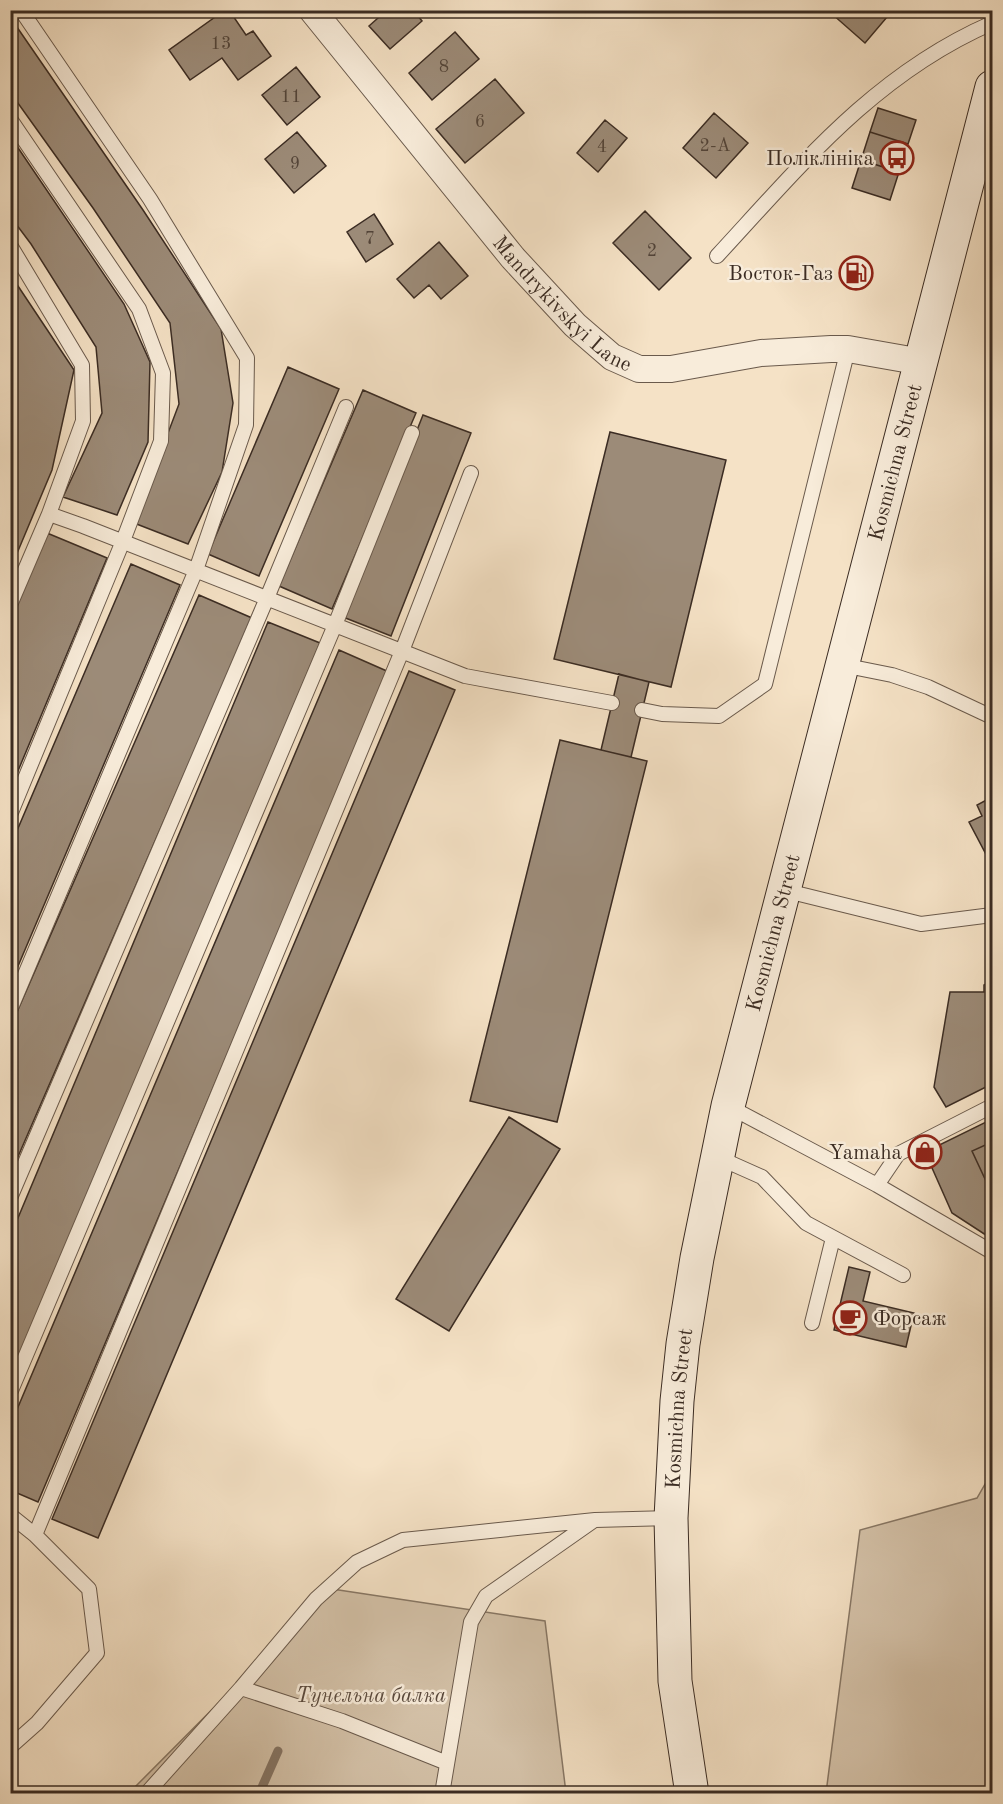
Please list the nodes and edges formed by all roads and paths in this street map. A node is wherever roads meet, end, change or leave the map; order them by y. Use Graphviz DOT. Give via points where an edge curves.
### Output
graph roads {
  1 [pos="21,10"];
  2 [pos="312,10"];
  3 [pos="993,23"];
  4 [pos="993,87"];
  5 [pos="10,119"];
  6 [pos="10,245"];
  7 [pos="717,256"];
  8 [pos="848,349"];
  9 [pos="922,362"];
  10 [pos="346,406"];
  11 [pos="412,433"];
  12 [pos="471,473"];
  13 [pos="49,514"];
  14 [pos="123,542"];
  15 [pos="196,570"];
  16 [pos="267,598"];
  17 [pos="10,604"];
  18 [pos="335,625"];
  19 [pos="402,651"];
  20 [pos="842,666"];
  21 [pos="612,703"];
  22 [pos="642,710"];
  23 [pos="993,717"];
  24 [pos="10,815"];
  25 [pos="783,890"];
  26 [pos="993,915"];
  27 [pos="10,1010"];
  28 [pos="728,1106"];
  29 [pos="993,1106"];
  30 [pos="717,1157"];
  31 [pos="877,1185"];
  32 [pos="10,1198"];
  33 [pos="833,1238"];
  34 [pos="993,1252"];
  35 [pos="903,1275"];
  36 [pos="812,1323"];
  37 [pos="10,1394"];
  38 [pos="10,1515"];
  39 [pos="671,1518"];
  40 [pos="595,1520"];
  41 [pos="35,1535"];
  42 [pos="241,1688"];
  43 [pos="10,1747"];
  44 [pos="447,1763"];
  45 [pos="146,1794"];
  46 [pos="442,1794"];
  47 [pos="692,1794"];
  1 -- 15 [label="lane" via="150,200 247,358 246,425"];
  2 -- 8 [label="street, Mandrykivskyi Lane" via="513,258 575,325 612,357 639,369 671,369 761,353"];
  3 -- 7 [label="lane" via="928,55 861,105"];
  4 -- 9 [label="main road, Kosmichna Street"];
  5 -- 14 [label="lane" via="139,309 163,373 161,441"];
  6 -- 13 [label="lane" via="82,366 83,421"];
  8 -- 9 [label="street, Mandrykivskyi Lane"];
  8 -- 22 [label="lane" via="765,684 719,716"];
  9 -- 20 [label="main road, Kosmichna Street"];
  10 -- 16 [label="lane"];
  11 -- 18 [label="lane"];
  12 -- 19 [label="lane"];
  13 -- 14 [label="lane"];
  13 -- 17 [label="lane"];
  14 -- 15 [label="lane"];
  14 -- 24 [label="lane"];
  15 -- 16 [label="lane"];
  15 -- 27 [label="lane"];
  16 -- 18 [label="lane"];
  16 -- 32 [label="lane"];
  18 -- 19 [label="lane"];
  18 -- 37 [label="lane"];
  19 -- 21 [label="lane" via="465,676"];
  19 -- 41 [label="lane"];
  20 -- 23 [label="lane" via="892,675 928,687"];
  20 -- 25 [label="main road, Kosmichna Street"];
  25 -- 26 [label="lane" via="921,924"];
  25 -- 28 [label="main road, Kosmichna Street"];
  28 -- 30 [label="main road, Kosmichna Street"];
  28 -- 31 [label="lane"];
  29 -- 31 [label="lane" via="898,1154"];
  30 -- 33 [label="lane" via="762,1177 806,1223"];
  30 -- 39 [label="main road, Kosmichna Street" via="683,1344"];
  31 -- 34 [label="lane"];
  33 -- 35 [label="lane"];
  33 -- 36 [label="lane"];
  38 -- 41 [label="lane"];
  39 -- 40 [label="lane"];
  39 -- 47 [label="main road, Kosmichna Street" via="675,1681"];
  40 -- 42 [label="lane" via="403,1540 357,1562 316,1599"];
  40 -- 44 [label="lane" via="486,1596 471,1622"];
  41 -- 43 [label="lane" via="89,1589 97,1653 37,1723"];
  42 -- 44 [label="lane" via="342,1721"];
  42 -- 45 [label="lane"];
  44 -- 46 [label="lane"];
}
